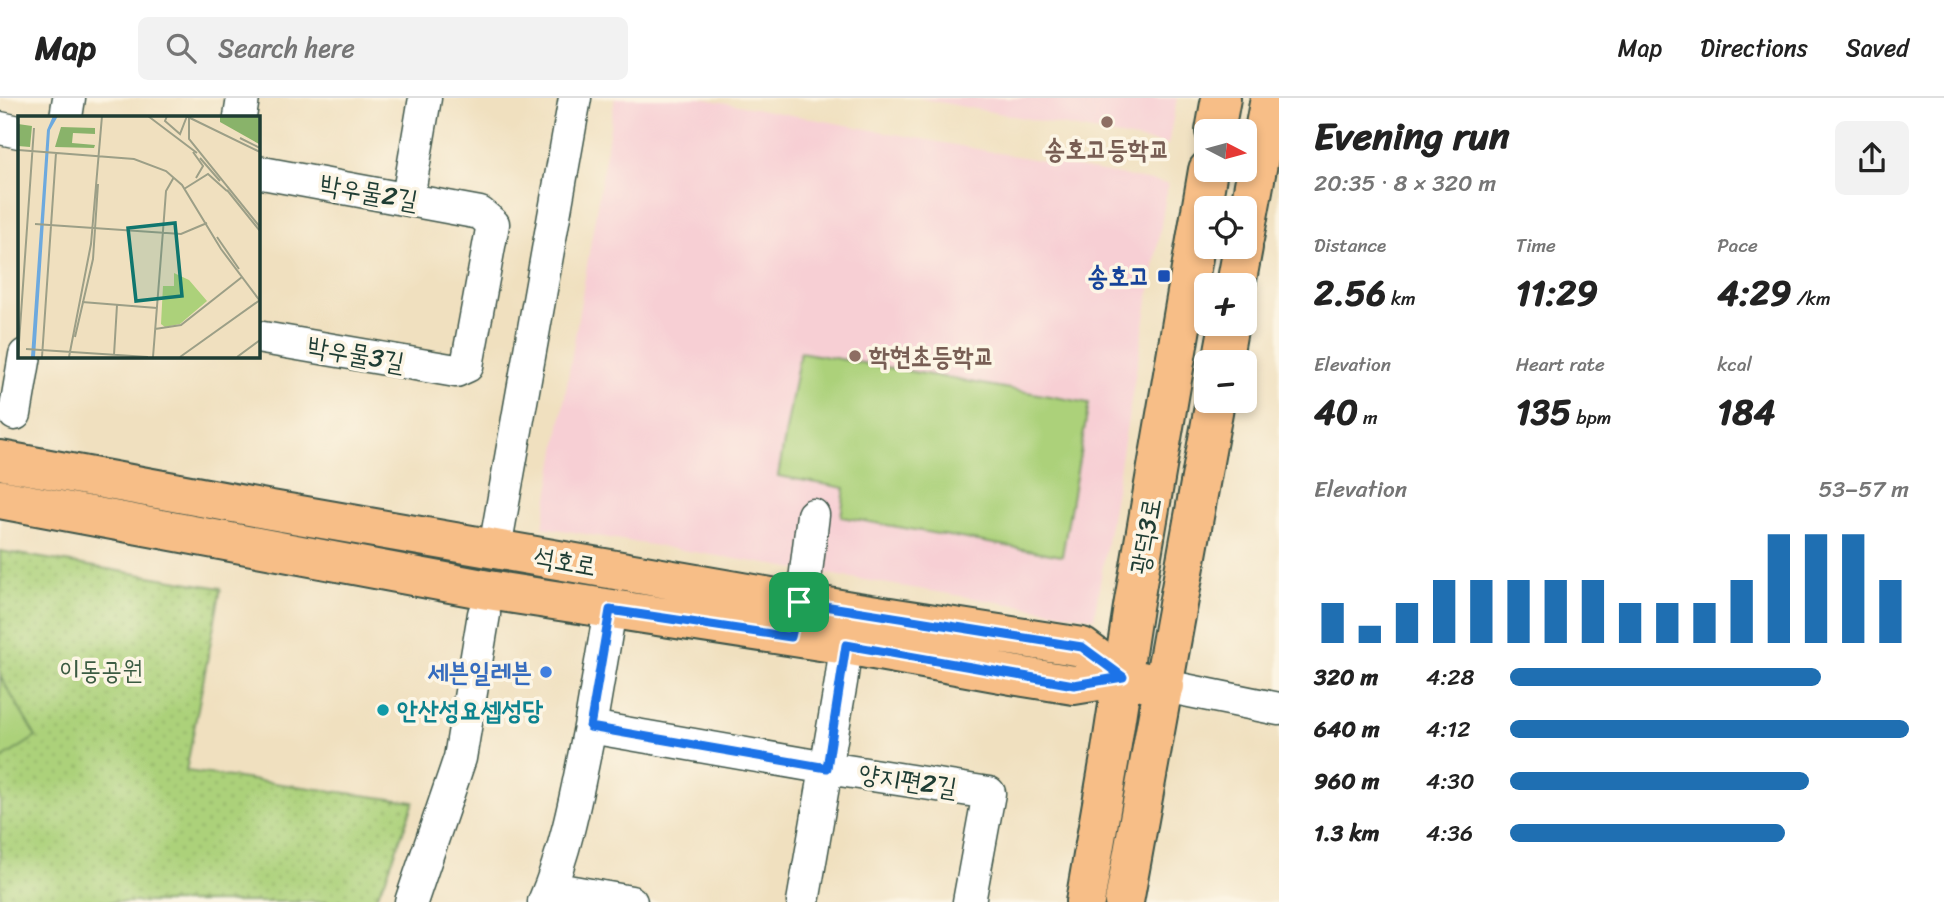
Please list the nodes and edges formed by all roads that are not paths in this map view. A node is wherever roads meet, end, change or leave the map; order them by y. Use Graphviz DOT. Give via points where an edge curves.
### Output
graph roads {
  1 [pos="69,98"];
  2 [pos="243,98"];
  3 [pos="425,98"];
  4 [pos="575,98"];
  5 [pos="1221,98"];
  6 [pos="1270,98"];
  7 [pos="66,116"];
  8 [pos="240,116"];
  9 [pos="1217,119"];
  10 [pos="0,128"];
  11 [pos="18,132"];
  12 [pos="259,172"];
  13 [pos="1206,182"];
  14 [pos="1252,196"];
  15 [pos="408,198"];
  16 [pos="259,337"];
  17 [pos="25,357"];
  18 [pos="456,371"];
  19 [pos="1213,413"];
  20 [pos="15,414"];
  21 [pos="0,460"];
  22 [pos="0,499"];
  23 [pos="813,515"];
  24 [pos="498,531"];
  25 [pos="610,610"];
  26 [pos="485,614"];
  27 [pos="795,619"];
  28 [pos="848,628"];
  29 [pos="1123,677"];
  30 [pos="1165,686"];
  31 [pos="1279,709"];
  32 [pos="590,727"];
  33 [pos="827,768"];
  34 [pos="547,895"];
  35 [pos="411,902"];
  36 [pos="631,902"];
  37 [pos="803,902"];
  38 [pos="969,902"];
  39 [pos="1085,902"];
  40 [pos="1124,902"];
  1 -- 7 [label="street"];
  2 -- 8 [label="street"];
  3 -- 15 [label="street"];
  4 -- 24 [label="street"];
  5 -- 9 [label="main road"];
  6 -- 14 [label="main road"];
  10 -- 11 [label="street"];
  12 -- 15 [label="street, 박우물2길"];
  13 -- 29 [label="main road, 광덕3로"];
  15 -- 18 [label="street, 박우물2길" via="480,213 492,224 467,366"];
  16 -- 18 [label="street, 박우물3길"];
  17 -- 20 [label="street"];
  19 -- 30 [label="main road, 광덕3로"];
  21 -- 27 [label="main road, 석호로" via="271,510"];
  22 -- 25 [label="main road, 석호로"];
  23 -- 27 [label="street"];
  25 -- 27 [label="main road, 석호로"];
  25 -- 32 [label="street"];
  26 -- 35 [label="street" via="460,758"];
  27 -- 28 [label="main road, 석호로"];
  28 -- 29 [label="main road, 석호로" via="1074,685"];
  28 -- 33 [label="street"];
  29 -- 30 [label="main road, 석호로"];
  29 -- 39 [label="main road, 광덕3로"];
  30 -- 31 [label="street"];
  30 -- 40 [label="main road, 광덕3로"];
  32 -- 33 [label="street, 양지편2길"];
  32 -- 34 [label="street" via="572,815"];
  33 -- 37 [label="street"];
  33 -- 38 [label="street, 양지편2길" via="989,793"];
  34 -- 36 [label="street"];
}
